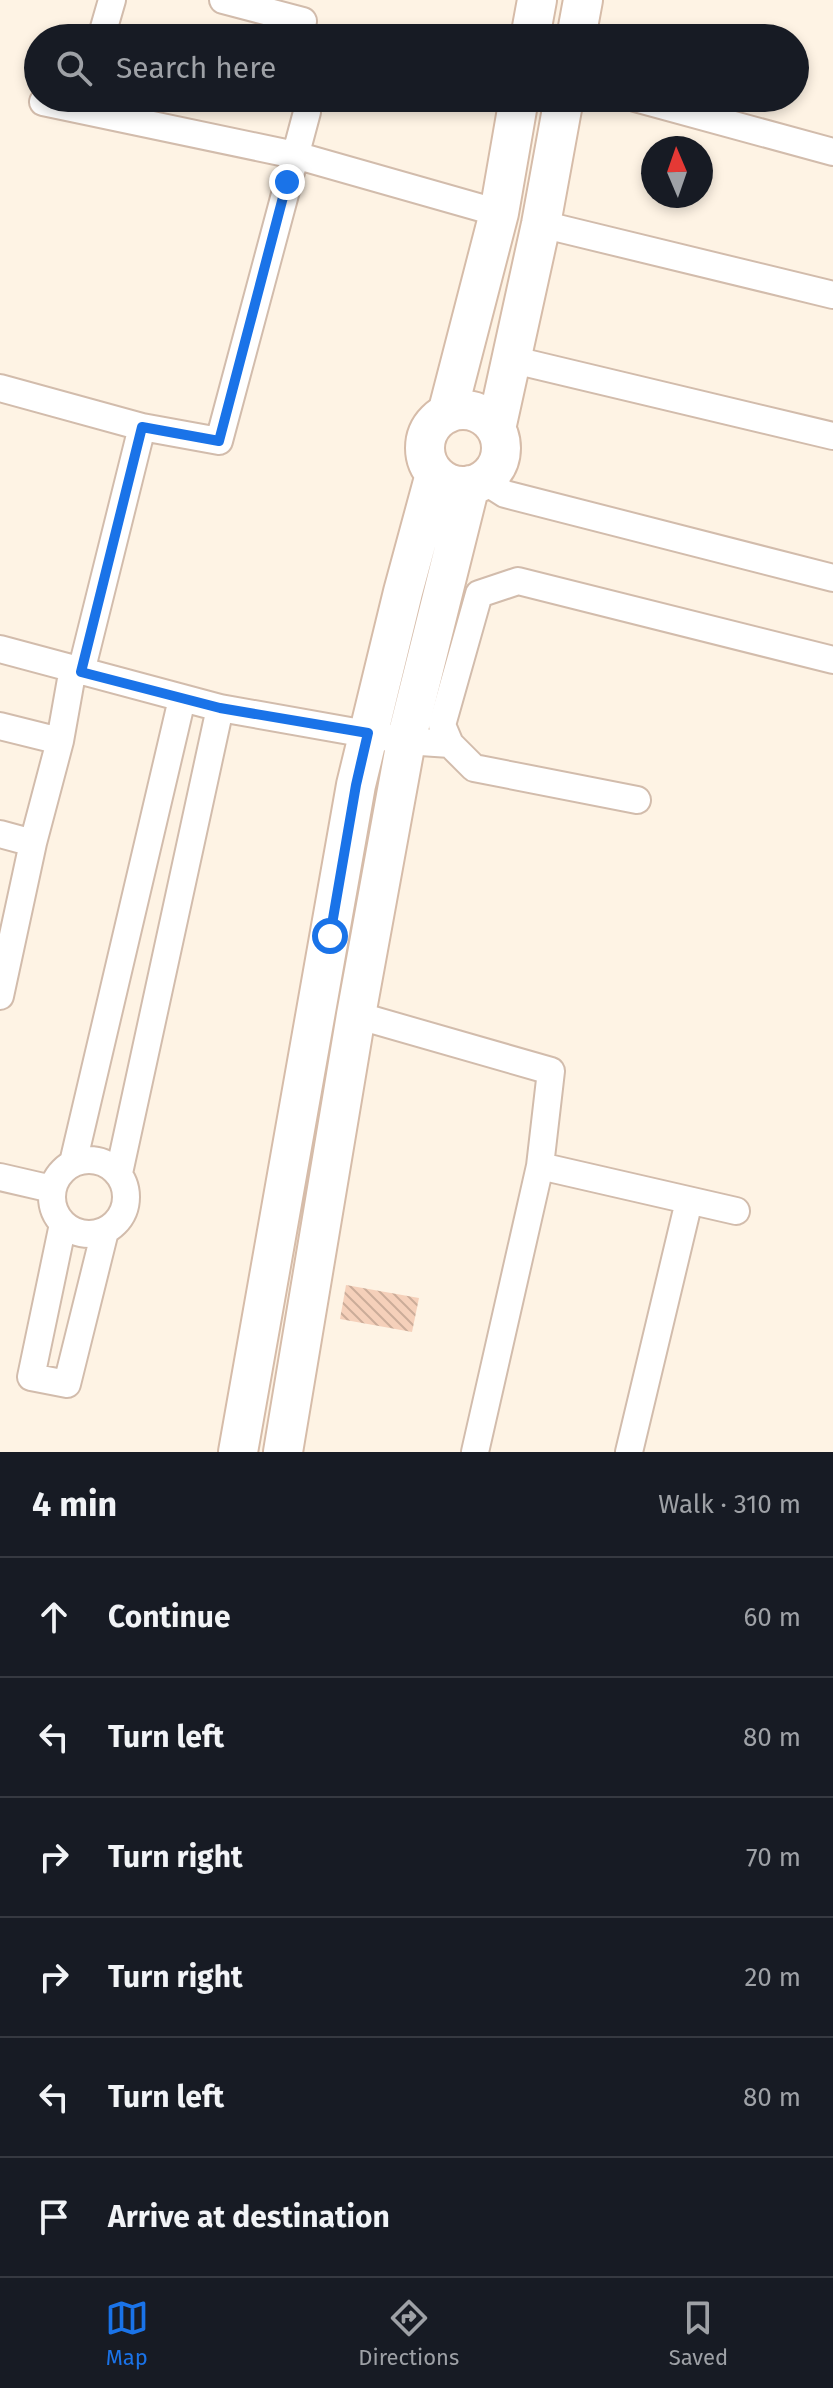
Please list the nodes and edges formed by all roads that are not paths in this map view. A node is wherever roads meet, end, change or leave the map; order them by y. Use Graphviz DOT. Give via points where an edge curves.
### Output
graph roads {
  1 [pos="112,0"];
  2 [pos="223,0"];
  3 [pos="537,0"];
  4 [pos="583,0"];
  5 [pos="304,20"];
  6 [pos="105,24"];
  7 [pos="533,24"];
  8 [pos="579,24"];
  9 [pos="91,112"];
  10 [pos="307,112"];
  11 [pos="517,112"];
  12 [pos="561,112"];
  13 [pos="686,112"];
  14 [pos="833,152"];
  15 [pos="295,155"];
  16 [pos="499,213"];
  17 [pos="541,224"];
  18 [pos="833,295"];
  19 [pos="510,359"];
  20 [pos="0,388"];
  21 [pos="447,414"];
  22 [pos="142,427"];
  23 [pos="496,429"];
  24 [pos="833,436"];
  25 [pos="463,480"];
  26 [pos="833,578"];
  27 [pos="0,649"];
  28 [pos="833,660"];
  29 [pos="77,670"];
  30 [pos="182,699"];
  31 [pos="220,708"];
  32 [pos="0,726"];
  33 [pos="368,733"];
  34 [pos="60,741"];
  35 [pos="406,741"];
  36 [pos="450,744"];
  37 [pos="637,800"];
  38 [pos="0,834"];
  39 [pos="33,843"];
  40 [pos="6,944"];
  41 [pos="0,996"];
  42 [pos="356,1015"];
  43 [pos="73,1163"];
  44 [pos="540,1166"];
  45 [pos="119,1173"];
  46 [pos="0,1177"];
  47 [pos="52,1189"];
  48 [pos="689,1201"];
  49 [pos="736,1211"];
  50 [pos="63,1224"];
  51 [pos="105,1231"];
  52 [pos="238,1452"];
  53 [pos="283,1452"];
  54 [pos="475,1452"];
  55 [pos="629,1452"];
  1 -- 6 [label="street"];
  2 -- 5 [label="street"];
  3 -- 7 [label="main road"];
  4 -- 8 [label="main road"];
  9 -- 15 [label="street"];
  10 -- 15 [label="street"];
  11 -- 16 [label="main road"];
  12 -- 17 [label="main road"];
  13 -- 14 [label="street"];
  15 -- 16 [label="street"];
  15 -- 22 [label="street" via="219,441"];
  16 -- 21 [label="main road"];
  17 -- 18 [label="street"];
  17 -- 19 [label="main road"];
  19 -- 23 [label="main road"];
  19 -- 24 [label="street"];
  20 -- 22 [label="street"];
  21 -- 23 [label="main road" via="480,414"];
  21 -- 25 [label="main road" via="425,441 428,465"];
  22 -- 29 [label="street"];
  23 -- 25 [label="main road" via="497,465"];
  25 -- 26 [label="street"];
  25 -- 33 [label="main road" via="403,592"];
  25 -- 35 [label="main road"];
  27 -- 29 [label="street"];
  28 -- 36 [label="street" via="518,581 479,594 442,725"];
  29 -- 30 [label="street"];
  29 -- 34 [label="street"];
  30 -- 31 [label="street"];
  30 -- 43 [label="street"];
  31 -- 33 [label="street"];
  31 -- 45 [label="street"];
  32 -- 34 [label="street"];
  33 -- 35 [label="street"];
  33 -- 52 [label="main road"];
  34 -- 39 [label="street"];
  35 -- 36 [label="street"];
  35 -- 42 [label="main road"];
  36 -- 37 [label="street" via="474,768"];
  38 -- 39 [label="street"];
  39 -- 40 [label="street"];
  40 -- 41 [label="street"];
  42 -- 44 [label="street" via="551,1071"];
  42 -- 53 [label="main road"];
  43 -- 45 [label="street" via="89,1159"];
  43 -- 47 [label="street" via="59,1173"];
  44 -- 48 [label="street"];
  44 -- 54 [label="street"];
  45 -- 51 [label="street" via="126,1205"];
  46 -- 47 [label="street"];
  47 -- 50 [label="street" via="53,1208"];
  48 -- 49 [label="street"];
  48 -- 55 [label="street"];
  50 -- 51 [label="street" via="91,1235"];
  50 -- 51 [label="street" via="31,1377 67,1384"];
}
